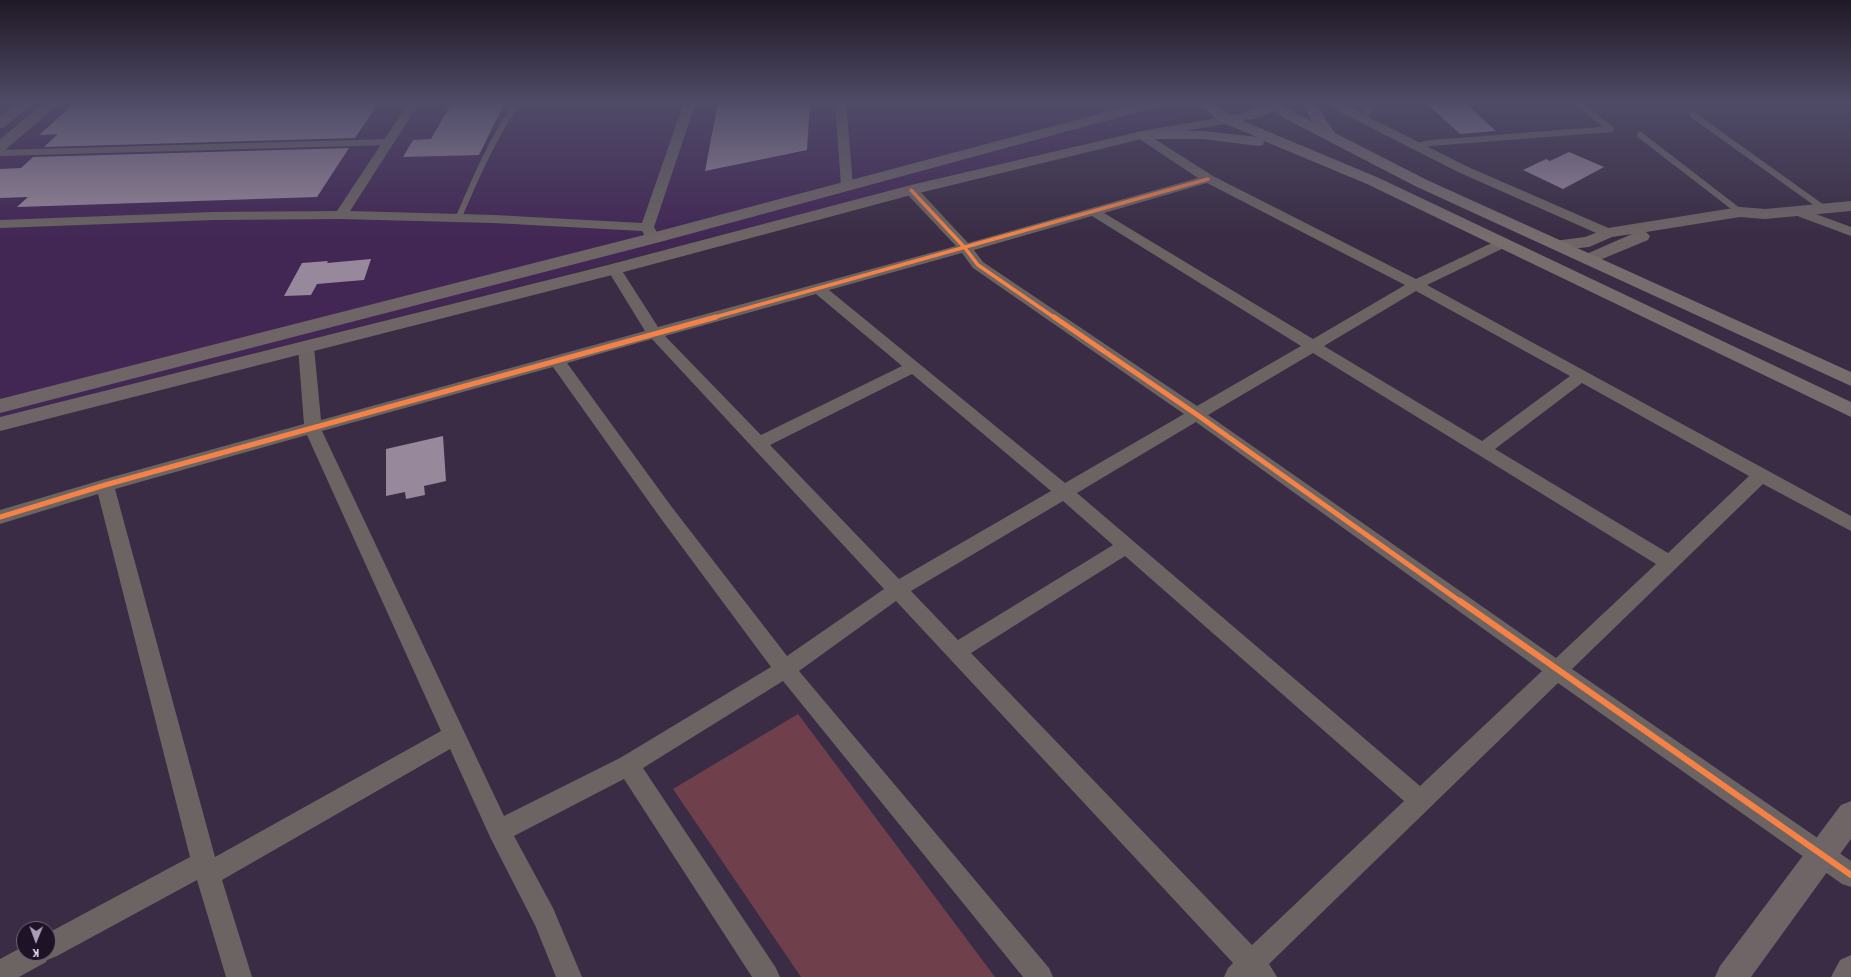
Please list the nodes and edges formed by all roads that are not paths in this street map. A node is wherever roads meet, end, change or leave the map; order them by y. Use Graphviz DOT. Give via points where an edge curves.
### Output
graph roads {
  1 [pos="191,148"];
  2 [pos="384,148"];
  3 [pos="489,148"];
  4 [pos="675,148"];
  5 [pos="844,148"];
  6 [pos="990,148"];
  7 [pos="1086,148"];
  8 [pos="1162,148"];
  9 [pos="1280,148"];
  10 [pos="1296,148"];
  11 [pos="1352,148"];
  12 [pos="1420,148"];
  13 [pos="1656,148"];
  14 [pos="1739,148"];
  15 [pos="0,153"];
  16 [pos="1312,154"];
  17 [pos="1208,179"];
  18 [pos="847,186"];
  19 [pos="911,190"];
  20 [pos="1851,206"];
  21 [pos="1823,208"];
  22 [pos="1797,211"];
  23 [pos="1094,212"];
  24 [pos="1740,212"];
  25 [pos="1765,214"];
  26 [pos="341,215"];
  27 [pos="458,219"];
  28 [pos="0,224"];
  29 [pos="1608,232"];
  30 [pos="1851,232"];
  31 [pos="650,233"];
  32 [pos="1503,243"];
  33 [pos="1560,245"];
  34 [pos="965,248"];
  35 [pos="1590,259"];
  36 [pos="614,269"];
  37 [pos="1416,285"];
  38 [pos="819,289"];
  39 [pos="655,334"];
  40 [pos="1314,345"];
  41 [pos="306,347"];
  42 [pos="557,361"];
  43 [pos="913,367"];
  44 [pos="1582,375"];
  45 [pos="1851,380"];
  46 [pos="0,406"];
  47 [pos="1851,410"];
  48 [pos="1196,414"];
  49 [pos="0,424"];
  50 [pos="313,429"];
  51 [pos="758,444"];
  52 [pos="1483,449"];
  53 [pos="1760,476"];
  54 [pos="105,485"];
  55 [pos="1064,492"];
  56 [pos="0,516"];
  57 [pos="1851,524"];
  58 [pos="1127,546"];
  59 [pos="1669,563"];
  60 [pos="897,590"];
  61 [pos="956,652"];
  62 [pos="785,669"];
  63 [pos="1557,670"];
  64 [pos="454,735"];
  65 [pos="628,765"];
  66 [pos="1421,801"];
  67 [pos="1851,815"];
  68 [pos="499,831"];
  69 [pos="1820,855"];
  70 [pos="206,869"];
  71 [pos="1851,875"];
  72 [pos="56,943"];
  73 [pos="22,961"];
  74 [pos="1851,971"];
  75 [pos="0,973"];
  76 [pos="1251,973"];
  77 [pos="239,977"];
  78 [pos="569,977"];
  79 [pos="767,977"];
  80 [pos="1040,977"];
  81 [pos="1731,977"];
  82 [pos="1847,977"];
  1 -- 15 [label="lane"];
  2 -- 26 [label="street"];
  3 -- 27 [label="lane"];
  4 -- 31 [label="street"];
  5 -- 18 [label="street"];
  6 -- 18 [label="main road"];
  7 -- 19 [label="main road"];
  8 -- 17 [label="street"];
  9 -- 16 [label="main road"];
  10 -- 16 [label="main road"];
  11 -- 33 [label="main road" via="1421,183"];
  12 -- 29 [label="street" via="1462,169"];
  13 -- 24 [label="lane"];
  14 -- 21 [label="lane"];
  16 -- 32 [label="main road"];
  17 -- 23 [label="street"];
  17 -- 37 [label="street"];
  18 -- 31 [label="main road"];
  19 -- 34 [label="street"];
  19 -- 36 [label="main road"];
  20 -- 21 [label="main road"];
  21 -- 22 [label="main road"];
  22 -- 25 [label="main road"];
  22 -- 30 [label="street"];
  23 -- 34 [label="street"];
  23 -- 40 [label="street"];
  24 -- 25 [label="main road"];
  24 -- 29 [label="main road"];
  25 -- 35 [label="main road" via="1636,237"];
  26 -- 27 [label="street"];
  26 -- 28 [label="street" via="149,217"];
  27 -- 31 [label="street"];
  29 -- 33 [label="main road" via="1589,242"];
  31 -- 46 [label="main road"];
  32 -- 37 [label="street"];
  32 -- 47 [label="main road"];
  33 -- 35 [label="main road"];
  34 -- 38 [label="street"];
  34 -- 48 [label="street" via="978,265"];
  35 -- 45 [label="main road"];
  36 -- 39 [label="street"];
  36 -- 41 [label="main road"];
  37 -- 40 [label="street"];
  37 -- 44 [label="street"];
  38 -- 39 [label="street"];
  38 -- 43 [label="street"];
  39 -- 42 [label="street"];
  39 -- 51 [label="street"];
  40 -- 48 [label="street"];
  40 -- 52 [label="street"];
  41 -- 49 [label="main road"];
  41 -- 50 [label="street"];
  42 -- 50 [label="street"];
  42 -- 62 [label="street"];
  43 -- 51 [label="street"];
  43 -- 55 [label="street"];
  44 -- 52 [label="street"];
  44 -- 53 [label="street"];
  48 -- 55 [label="street"];
  48 -- 63 [label="street"];
  50 -- 54 [label="street"];
  50 -- 64 [label="street"];
  51 -- 60 [label="street"];
  52 -- 59 [label="street"];
  53 -- 57 [label="street"];
  53 -- 59 [label="street"];
  54 -- 56 [label="street"];
  54 -- 70 [label="street"];
  55 -- 58 [label="street"];
  55 -- 60 [label="street"];
  58 -- 61 [label="street"];
  58 -- 66 [label="street"];
  59 -- 63 [label="street"];
  60 -- 61 [label="street"];
  60 -- 62 [label="street"];
  61 -- 76 [label="street"];
  62 -- 65 [label="street"];
  62 -- 80 [label="street"];
  63 -- 66 [label="street"];
  63 -- 69 [label="street"];
  64 -- 68 [label="street"];
  64 -- 70 [label="street"];
  65 -- 68 [label="street"];
  65 -- 79 [label="street"];
  66 -- 76 [label="street"];
  67 -- 69 [label="main road"];
  68 -- 78 [label="street" via="544,917"];
  69 -- 71 [label="street"];
  69 -- 81 [label="main road"];
  70 -- 72 [label="street"];
  70 -- 77 [label="street"];
  73 -- 75 [label="street"];
  74 -- 82 [label="main road"];
}
